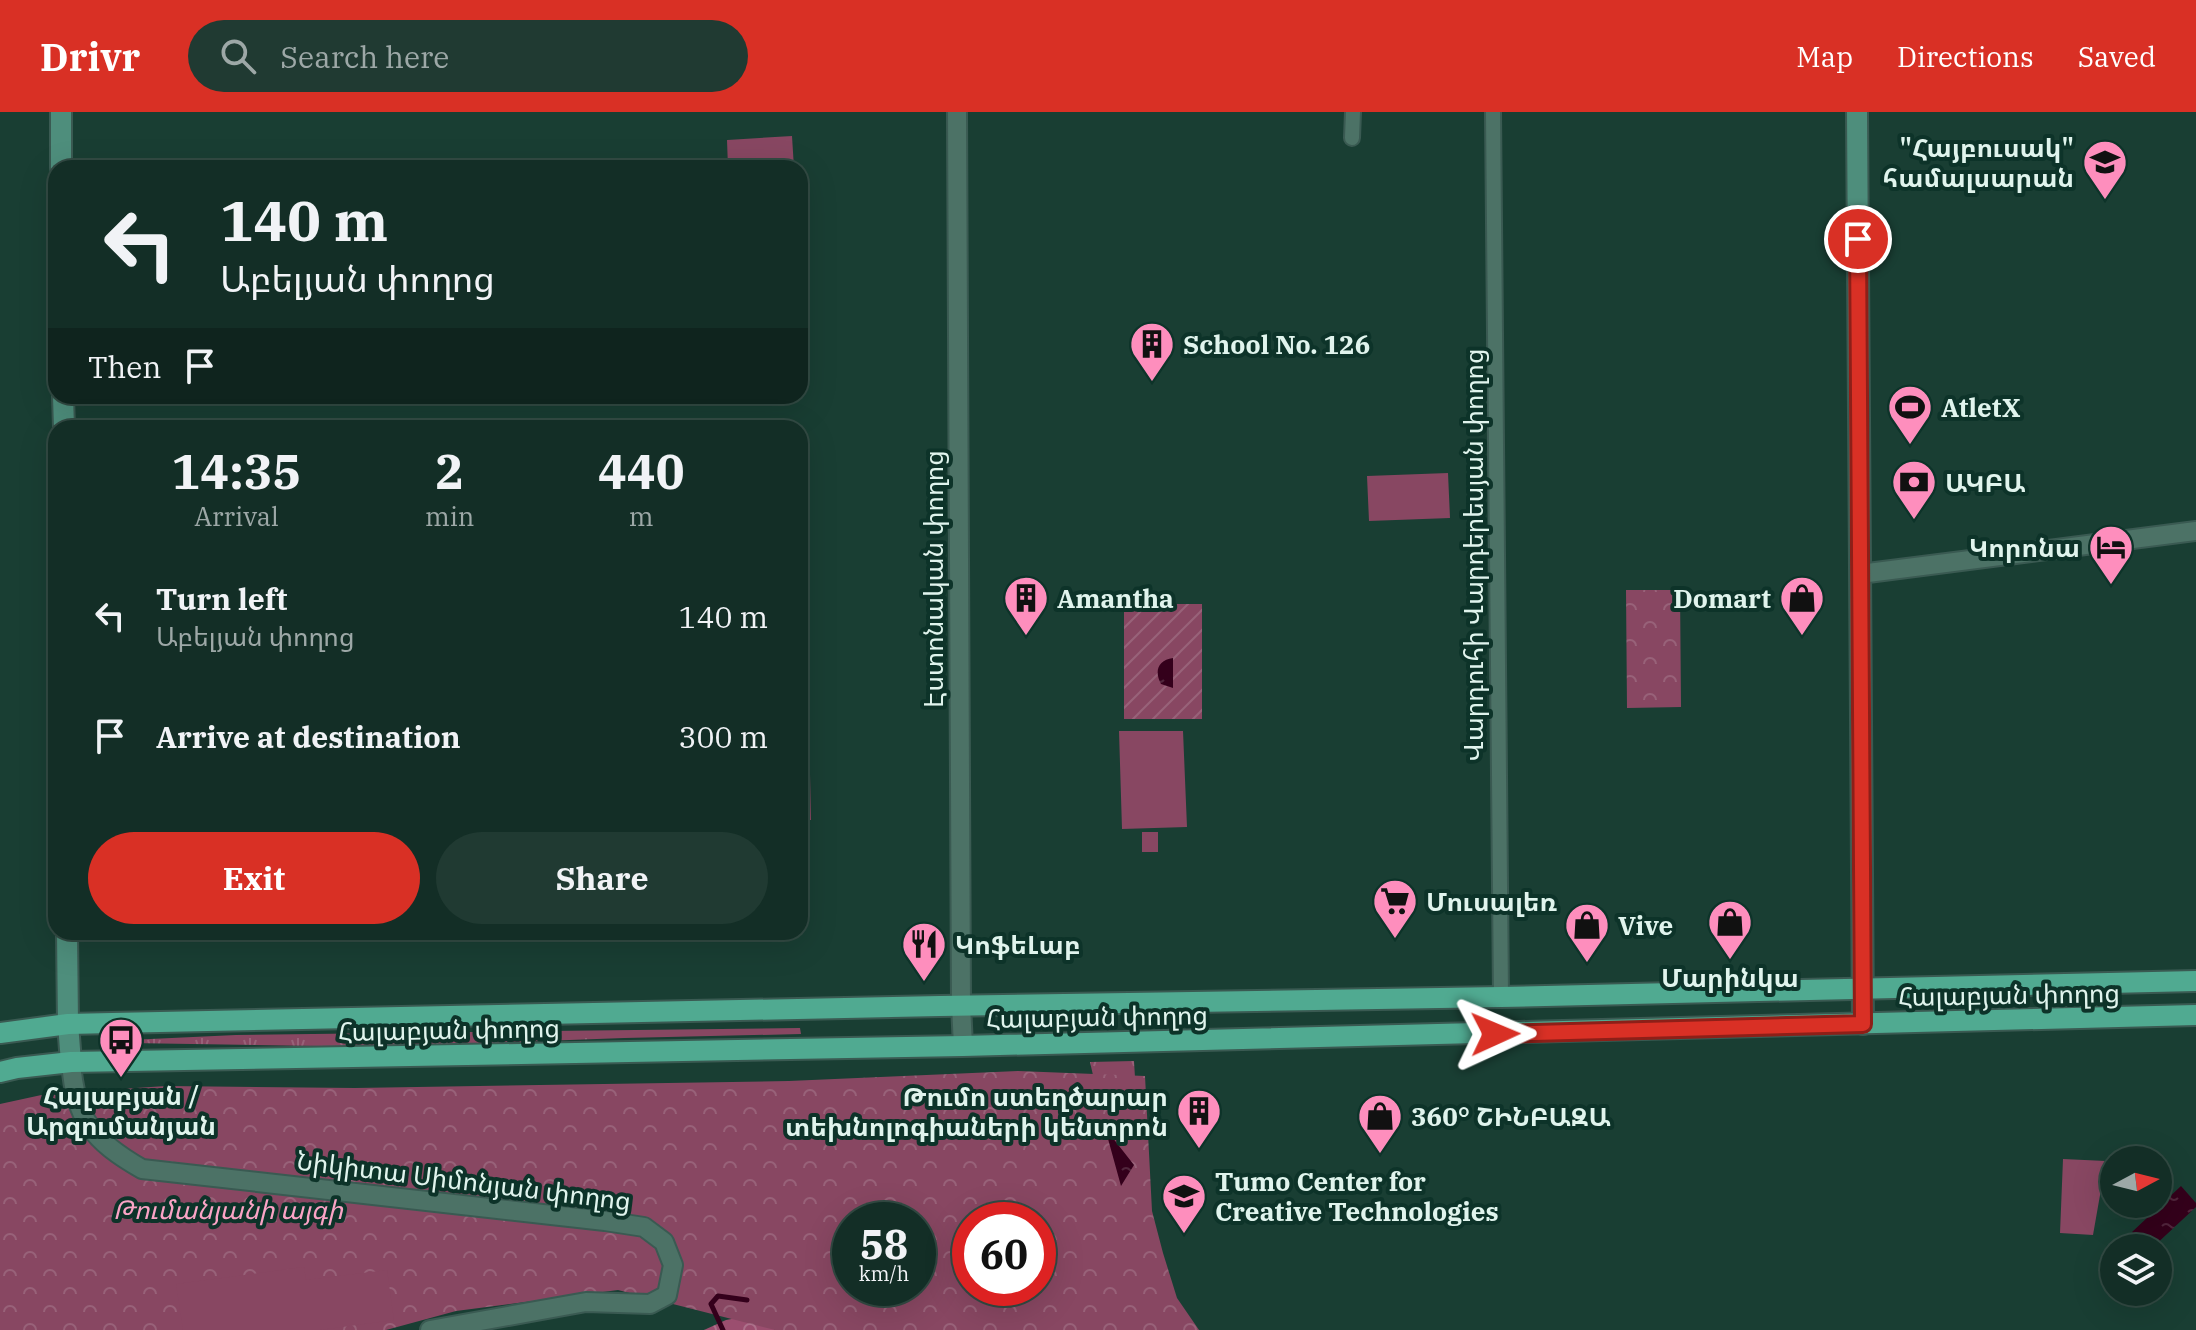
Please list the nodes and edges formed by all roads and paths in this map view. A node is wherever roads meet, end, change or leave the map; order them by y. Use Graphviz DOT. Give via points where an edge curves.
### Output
graph roads {
  1 [pos="61,112"];
  2 [pos="957,112"];
  3 [pos="1353,112"];
  4 [pos="1493,112"];
  5 [pos="1857,112"];
  6 [pos="1352,138"];
  7 [pos="61,160"];
  8 [pos="2196,531"];
  9 [pos="1860,574"];
  10 [pos="67,940"];
  11 [pos="2196,981"];
  12 [pos="2098,983"];
  13 [pos="1863,989"];
  14 [pos="1501,997"];
  15 [pos="961,1005"];
  16 [pos="2196,1015"];
  17 [pos="2098,1018"];
  18 [pos="68,1024"];
  19 [pos="1863,1024"];
  20 [pos="0,1033"];
  21 [pos="963,1046"];
  22 [pos="71,1062"];
  23 [pos="0,1072"];
  24 [pos="430,1330"];
  1 -- 7 [label="main road"];
  2 -- 15 [label="street, Էստոնական փողոց"];
  3 -- 6 [label="street"];
  4 -- 14 [label="street, Վարդուհի Վարդերեսյան փողոց"];
  5 -- 9 [label="main road"];
  8 -- 9 [label="street"];
  9 -- 13 [label="main road"];
  10 -- 18 [label="main road"];
  11 -- 12 [label="main road, Հալաբյան փողոց"];
  12 -- 13 [label="main road, Հալաբյան փողոց"];
  12 -- 17 [label="main road" via="2087,1000"];
  13 -- 14 [label="main road, Հալաբյան փողոց"];
  13 -- 19 [label="main road"];
  14 -- 15 [label="main road, Հալաբյան փողոց"];
  15 -- 18 [label="main road, Հալաբյան փողոց"];
  15 -- 21 [label="street, Էստոնական փողոց"];
  16 -- 17 [label="main road, Հալաբյան փողոց"];
  17 -- 19 [label="main road, Հալաբյան փողոց"];
  18 -- 20 [label="main road, Հալաբյան փողոց"];
  18 -- 22 [label="main road"];
  19 -- 21 [label="main road, Հալաբյան փողոց"];
  21 -- 22 [label="main road, Հալաբյան փողոց"];
  22 -- 23 [label="main road, Հալաբյան փողոց"];
  22 -- 24 [label="street, Նիկիտա Սիմոնյան փողոց" via="72,1086 86,1124 118,1155 142,1169 644,1227 664,1242 672,1258 667,1295 650,1304 586,1302"];
}
